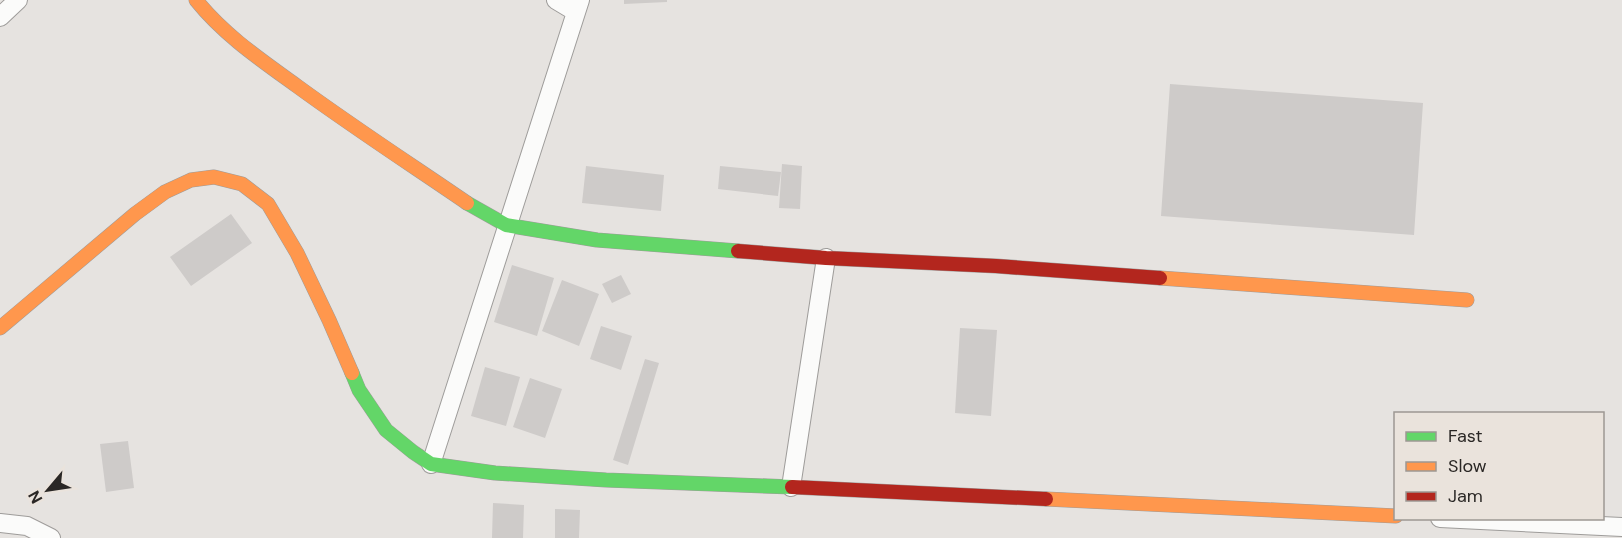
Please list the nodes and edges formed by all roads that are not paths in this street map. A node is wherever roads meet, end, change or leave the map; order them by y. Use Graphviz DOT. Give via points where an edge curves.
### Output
graph roads {
  1 [pos="18,0"];
  2 [pos="196,0"];
  3 [pos="556,0"];
  4 [pos="578,6"];
  5 [pos="0,17"];
  6 [pos="506,225"];
  7 [pos="826,258"];
  8 [pos="1467,300"];
  9 [pos="0,328"];
  10 [pos="431,464"];
  11 [pos="791,488"];
  12 [pos="1394,516"];
  13 [pos="1463,520"];
  14 [pos="0,523"];
  15 [pos="1622,527"];
  16 [pos="51,538"];
  1 -- 5 [label="street"];
  2 -- 6 [label="street" via="211,19 248,51 468,204"];
  3 -- 4 [label="street"];
  4 -- 6 [label="street"];
  6 -- 7 [label="street" via="597,240"];
  6 -- 10 [label="street"];
  7 -- 8 [label="street"];
  7 -- 11 [label="street"];
  9 -- 10 [label="street" via="165,192 191,180 214,177 242,184 268,204 297,253 359,390 387,430"];
  10 -- 11 [label="street" via="495,473"];
  11 -- 12 [label="street"];
  13 -- 15 [label="street"];
  14 -- 16 [label="street" via="27,526"];
}
